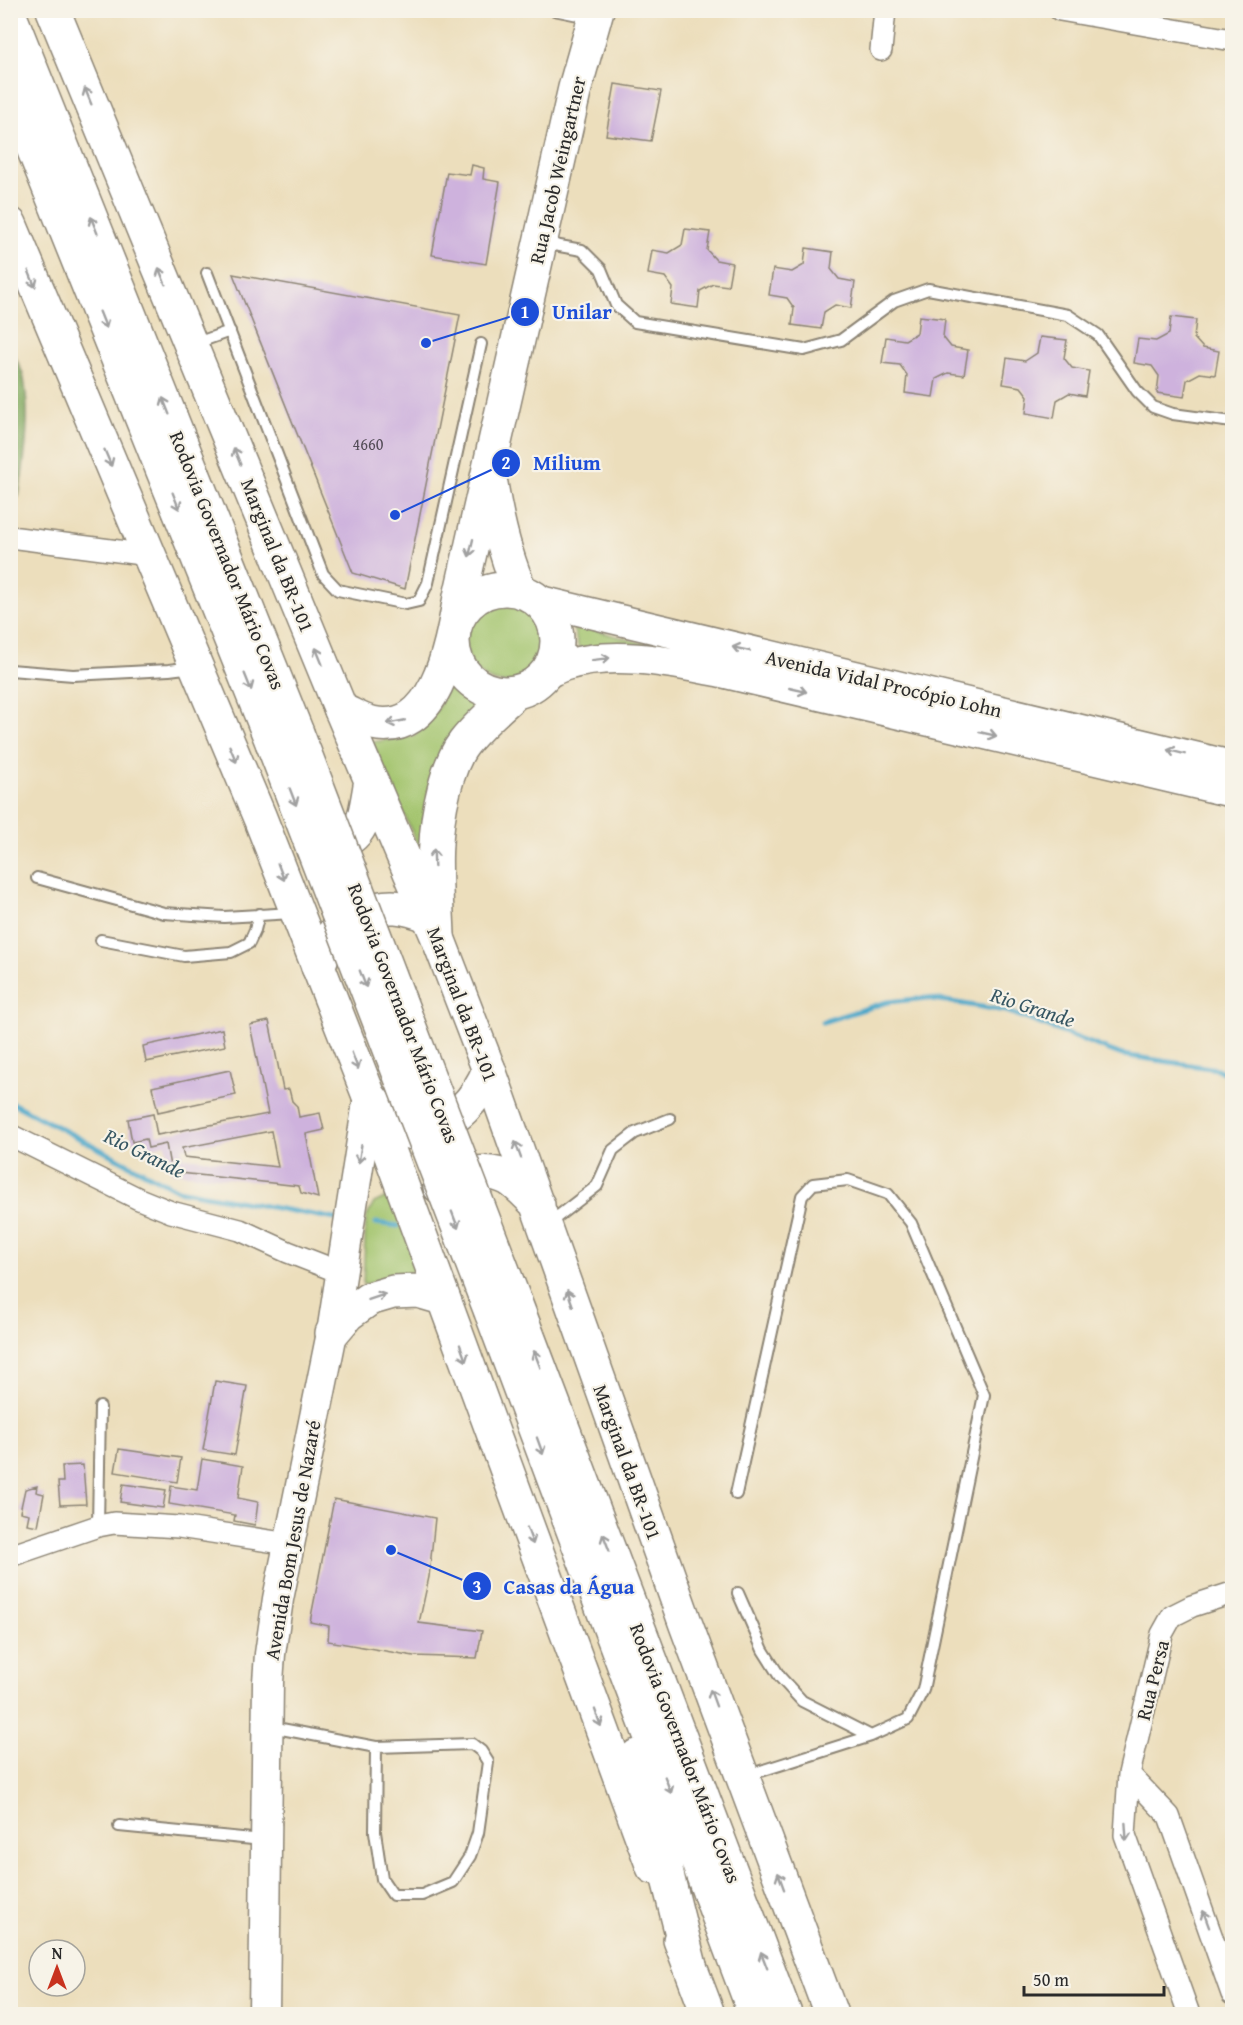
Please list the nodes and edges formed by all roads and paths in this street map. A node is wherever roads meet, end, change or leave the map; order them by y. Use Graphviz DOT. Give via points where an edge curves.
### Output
graph roads {
  1 [pos="52,10"];
  2 [pos="555,10"];
  3 [pos="885,10"];
  4 [pos="1060,10"];
  5 [pos="596,14"];
  6 [pos="10,16"];
  7 [pos="1233,40"];
  8 [pos="881,50"];
  9 [pos="10,91"];
  10 [pos="10,150"];
  11 [pos="10,224"];
  12 [pos="540,243"];
  13 [pos="207,273"];
  14 [pos="87,281"];
  15 [pos="230,331"];
  16 [pos="482,344"];
  17 [pos="191,345"];
  18 [pos="1233,422"];
  19 [pos="489,471"];
  20 [pos="10,537"];
  21 [pos="149,555"];
  22 [pos="528,596"];
  23 [pos="454,631"];
  24 [pos="196,666"];
  25 [pos="10,670"];
  26 [pos="545,674"];
  27 [pos="516,692"];
  28 [pos="342,710"];
  29 [pos="285,738"];
  30 [pos="1233,766"];
  31 [pos="371,780"];
  32 [pos="1233,792"];
  33 [pos="260,818"];
  34 [pos="37,878"];
  35 [pos="297,912"];
  36 [pos="259,914"];
  37 [pos="434,927"];
  38 [pos="101,940"];
  39 [pos="318,967"];
  40 [pos="489,1070"];
  41 [pos="369,1096"];
  42 [pos="670,1119"];
  43 [pos="414,1134"];
  44 [pos="10,1135"];
  45 [pos="393,1162"];
  46 [pos="351,1212"];
  47 [pos="542,1216"];
  48 [pos="428,1257"];
  49 [pos="342,1273"];
  50 [pos="442,1299"];
  51 [pos="503,1307"];
  52 [pos="332,1333"];
  53 [pos="100,1407"];
  54 [pos="736,1494"];
  55 [pos="98,1526"];
  56 [pos="289,1544"];
  57 [pos="10,1556"];
  58 [pos="738,1593"];
  59 [pos="1233,1593"];
  60 [pos="599,1603"];
  61 [pos="267,1727"];
  62 [pos="871,1736"];
  63 [pos="376,1747"];
  64 [pos="1130,1774"];
  65 [pos="743,1777"];
  66 [pos="119,1826"];
  67 [pos="266,1840"];
  68 [pos="690,1966"];
  69 [pos="1233,1994"];
  70 [pos="264,2014"];
  71 [pos="708,2014"];
  72 [pos="755,2014"];
  73 [pos="784,2014"];
  74 [pos="831,2014"];
  75 [pos="1189,2014"];
  17 -- 1 [label="main road, Marginal da BR-101, one-way"];
  2 -- 5 [label="lane"];
  3 -- 8 [label="street"];
  4 -- 7 [label="street"];
  5 -- 12 [label="main road, Rua Jacob Weingartner"];
  29 -- 6 [label="main road, Rodovia Governador Mário Covas, one-way"];
  9 -- 14 [label="main road, Rodovia Governador Mário Covas"];
  10 -- 14 [label="main road"];
  11 -- 21 [label="main road, one-way"];
  12 -- 18 [label="lane" via="582,250 601,269 616,304 636,322 804,350 841,340 894,301 928,288 1068,315 1098,335 1137,391 1153,407 1173,414"];
  12 -- 19 [label="main road, Rua Jacob Weingartner"];
  13 -- 15 [label="lane"];
  14 -- 29 [label="main road, Rodovia Governador Mário Covas, one-way"];
  15 -- 16 [label="lane" via="323,574 338,590 406,604 419,601 428,583"];
  15 -- 17 [label="lane"];
  28 -- 17 [label="main road, Marginal da BR-101, one-way"];
  19 -- 22 [label="main road, Rua Jacob Weingartner" via="511,568"];
  19 -- 23 [label="main road, Rua Jacob Weingartner, one-way"];
  20 -- 21 [label="street"];
  21 -- 24 [label="main road"];
  22 -- 23 [label="main road" via="503,589 486,592 460,614"];
  22 -- 26 [label="main road" via="548,612 555,627 554,660"];
  30 -- 22 [label="street, Avenida Vidal Procópio Lohn, one-way"];
  23 -- 27 [label="main road" via="455,656 468,678 491,691"];
  23 -- 28 [label="main road, Rua Jacob Weingartner, one-way" via="436,686 418,713 403,722 389,724 371,723"];
  24 -- 25 [label="lane" via="73,675"];
  24 -- 33 [label="main road, one-way"];
  26 -- 27 [label="main road" via="532,686"];
  26 -- 32 [label="street, Avenida Vidal Procópio Lohn, one-way" via="566,665 604,658 659,660"];
  37 -- 27 [label="main road, one-way" via="434,851 438,812 448,774 462,745"];
  28 -- 31 [label="main road, Marginal da BR-101"];
  29 -- 51 [label="main road, Rodovia Governador Mário Covas, bridge"];
  31 -- 33 [label="main road" via="363,821 355,835 332,847 309,851 287,843"];
  31 -- 37 [label="main road, Marginal da BR-101"];
  33 -- 35 [label="main road, one-way"];
  34 -- 36 [label="lane" via="164,913 224,917"];
  35 -- 36 [label="lane"];
  35 -- 39 [label="main road"];
  36 -- 38 [label="lane" via="249,943 231,952 184,956"];
  37 -- 39 [label="main road" via="413,909 376,907 335,930"];
  37 -- 40 [label="main road, Marginal da BR-101"];
  39 -- 41 [label="main road, one-way"];
  40 -- 43 [label="main road" via="465,1108 448,1122"];
  47 -- 40 [label="main road, Marginal da BR-101, one-way"];
  41 -- 43 [label="main road" via="394,1123"];
  41 -- 45 [label="main road"];
  41 -- 46 [label="street, Avenida Bom Jesus de Nazaré, one-way"];
  42 -- 47 [label="lane" via="635,1133 613,1150 597,1186"];
  43 -- 45 [label="street, Avenida Bom Jesus de Nazaré"];
  44 -- 49 [label="street" via="139,1199 240,1230"];
  45 -- 46 [label="street, Avenida Bom Jesus de Nazaré"];
  45 -- 48 [label="main road"];
  46 -- 49 [label="street, Avenida Bom Jesus de Nazaré"];
  47 -- 48 [label="main road" via="509,1179 487,1172 460,1176 440,1187 428,1210"];
  65 -- 47 [label="main road, Marginal da BR-101, one-way"];
  48 -- 50 [label="main road"];
  49 -- 52 [label="street, Avenida Bom Jesus de Nazaré"];
  52 -- 50 [label="main road, one-way" via="348,1314 369,1299 385,1294 418,1291"];
  50 -- 68 [label="main road, one-way"];
  51 -- 60 [label="main road, Rodovia Governador Mário Covas, one-way"];
  73 -- 51 [label="main road, Rodovia Governador Mário Covas, one-way"];
  52 -- 56 [label="street, Avenida Bom Jesus de Nazaré"];
  53 -- 55 [label="lane"];
  54 -- 62 [label="lane" via="801,1196 813,1184 848,1180 888,1194 911,1223 984,1395 923,1690 908,1719"];
  55 -- 56 [label="street" via="114,1523 179,1527"];
  55 -- 57 [label="street"];
  56 -- 61 [label="street, Avenida Bom Jesus de Nazaré" via="270,1654"];
  58 -- 62 [label="lane" via="763,1650 802,1701"];
  59 -- 64 [label="street, Rua Persa" via="1172,1616 1162,1634"];
  60 -- 68 [label="main road"];
  60 -- 72 [label="main road, Rodovia Governador Mário Covas, one-way"];
  61 -- 63 [label="lane"];
  61 -- 67 [label="street, Avenida Bom Jesus de Nazaré"];
  62 -- 65 [label="lane"];
  63 -- 63 [label="lane" via="472,1744 482,1751 488,1762 478,1833 470,1856 453,1882 422,1894 393,1895 382,1879 375,1832"];
  69 -- 64 [label="street, one-way" via="1169,1816"];
  64 -- 75 [label="street, Rua Persa, one-way" via="1125,1835"];
  74 -- 65 [label="main road, Marginal da BR-101, one-way"];
  66 -- 67 [label="lane"];
  67 -- 70 [label="street, Avenida Bom Jesus de Nazaré"];
  68 -- 71 [label="main road"];
}
